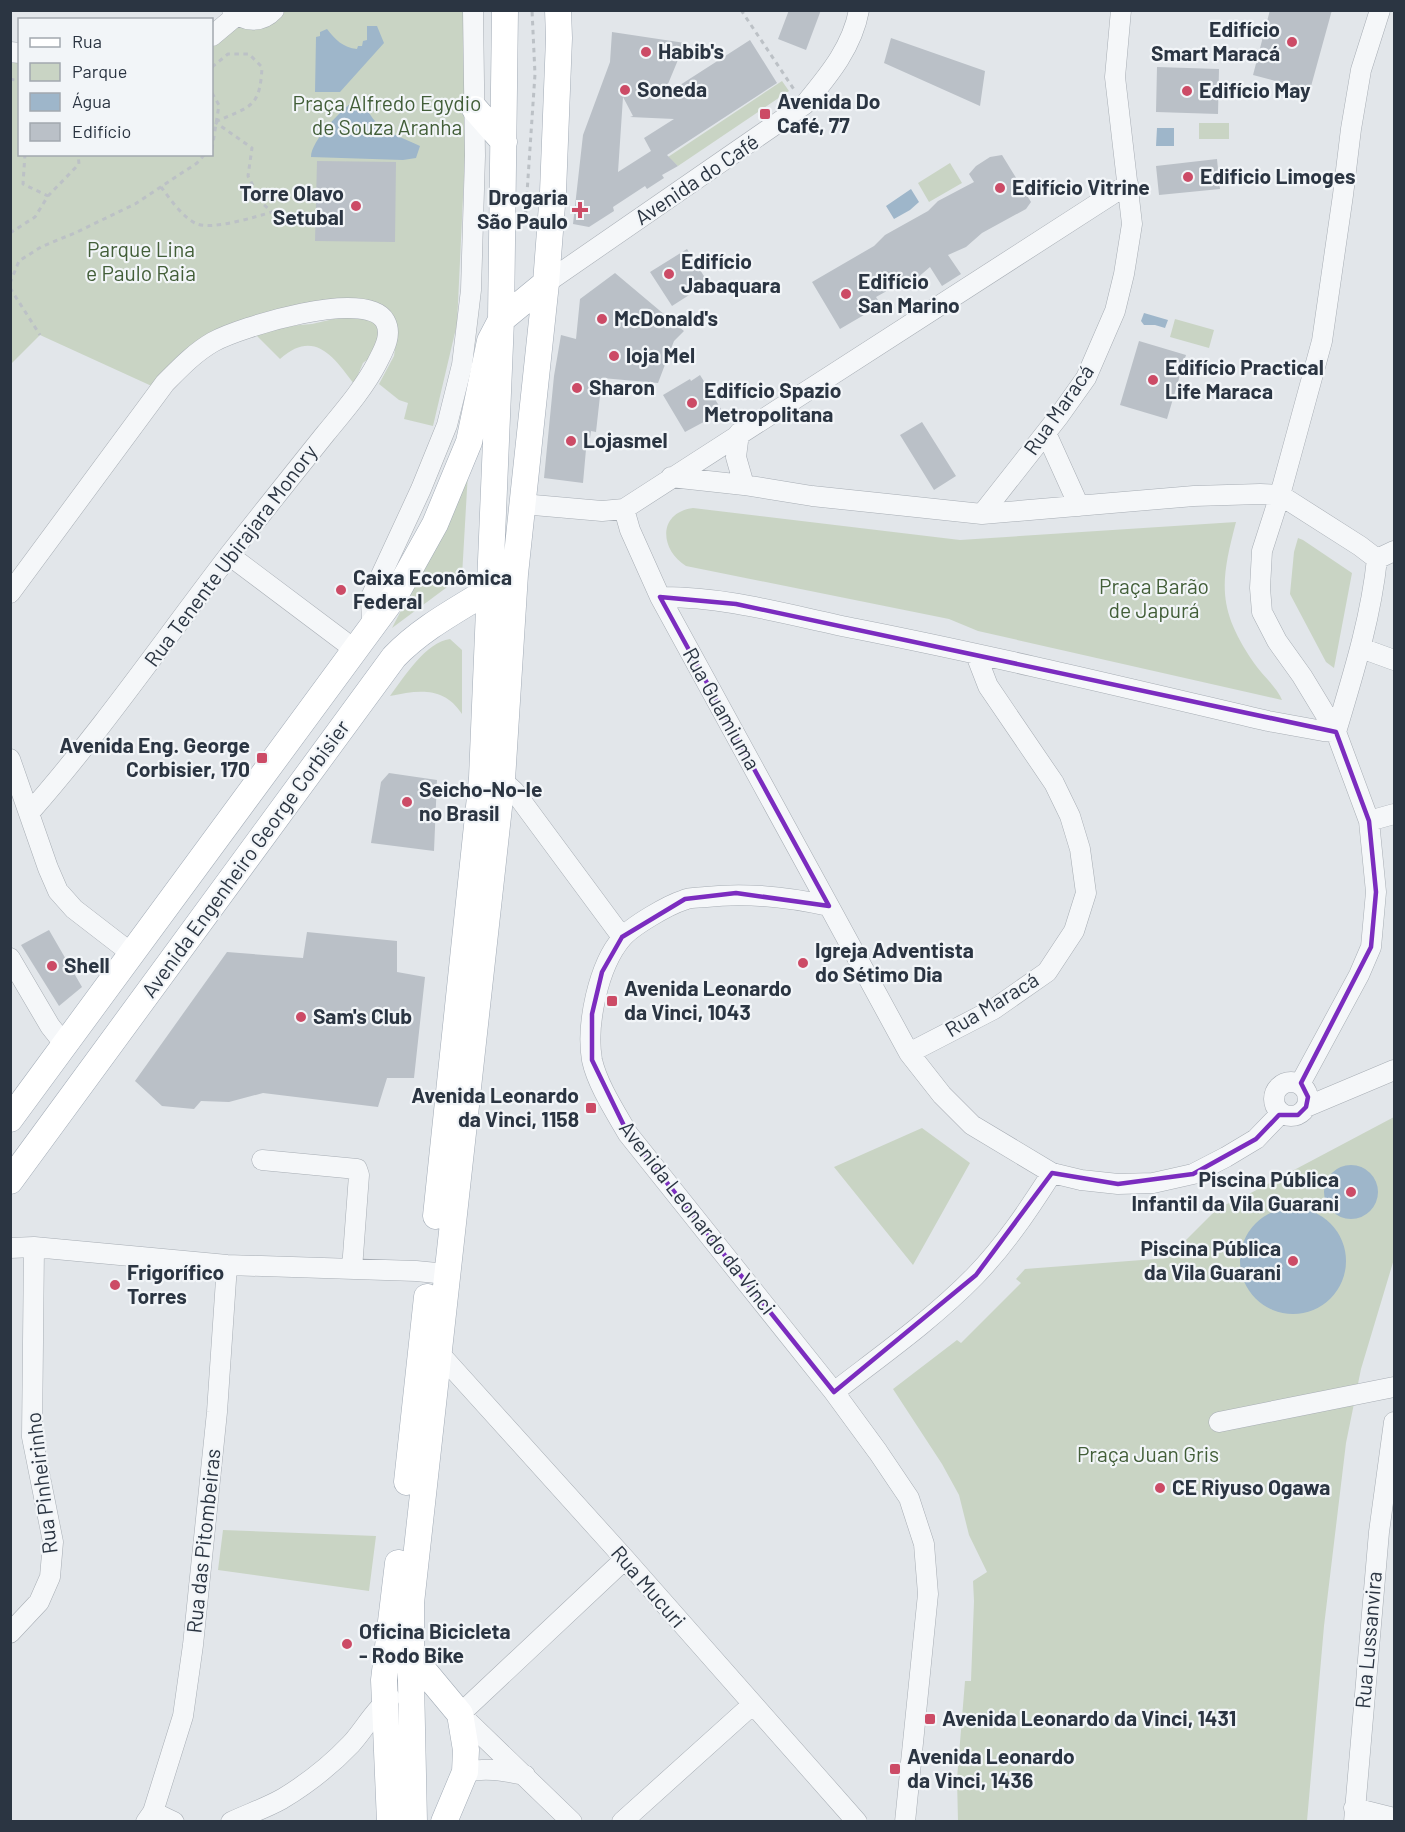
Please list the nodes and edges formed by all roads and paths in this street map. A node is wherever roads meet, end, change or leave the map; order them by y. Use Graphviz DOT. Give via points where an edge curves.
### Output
graph roads {
  1 [pos="274,10"];
  2 [pos="473,10"];
  3 [pos="505,10"];
  4 [pos="532,10"];
  5 [pos="558,10"];
  6 [pos="741,10"];
  7 [pos="859,10"];
  8 [pos="1121,10"];
  9 [pos="1380,10"];
  10 [pos="234,13"];
  11 [pos="213,35"];
  12 [pos="213,66"];
  13 [pos="795,92"];
  14 [pos="213,95"];
  15 [pos="475,109"];
  16 [pos="215,122"];
  17 [pos="213,140"];
  18 [pos="504,142"];
  19 [pos="24,156"];
  20 [pos="78,156"];
  21 [pos="204,156"];
  22 [pos="1128,184"];
  23 [pos="160,187"];
  24 [pos="48,196"];
  25 [pos="525,223"];
  26 [pos="10,233"];
  27 [pos="10,283"];
  28 [pos="546,283"];
  29 [pos="10,288"];
  30 [pos="501,320"];
  31 [pos="40,335"];
  32 [pos="739,433"];
  33 [pos="1046,433"];
  34 [pos="671,477"];
  35 [pos="744,485"];
  36 [pos="1280,495"];
  37 [pos="522,504"];
  38 [pos="1079,506"];
  39 [pos="624,508"];
  40 [pos="982,514"];
  41 [pos="229,555"];
  42 [pos="1386,555"];
  43 [pos="515,574"];
  44 [pos="490,590"];
  45 [pos="10,592"];
  46 [pos="660,597"];
  47 [pos="372,625"];
  48 [pos="1361,648"];
  49 [pos="354,649"];
  50 [pos="976,655"];
  51 [pos="1395,660"];
  52 [pos="1336,732"];
  53 [pos="10,759"];
  54 [pos="492,779"];
  55 [pos="30,812"];
  56 [pos="1395,814"];
  57 [pos="1369,821"];
  58 [pos="829,906"];
  59 [pos="622,937"];
  60 [pos="131,953"];
  61 [pos="10,958"];
  62 [pos="65,1045"];
  63 [pos="909,1053"];
  64 [pos="1395,1070"];
  65 [pos="1300,1084"];
  66 [pos="1306,1107"];
  67 [pos="1281,1113"];
  68 [pos="10,1119"];
  69 [pos="27,1159"];
  70 [pos="262,1160"];
  71 [pos="1052,1173"];
  72 [pos="10,1180"];
  73 [pos="10,1233"];
  74 [pos="34,1247"];
  75 [pos="10,1248"];
  76 [pos="227,1265"];
  77 [pos="352,1269"];
  78 [pos="438,1273"];
  79 [pos="438,1353"];
  80 [pos="1395,1387"];
  81 [pos="834,1392"];
  82 [pos="1219,1422"];
  83 [pos="1395,1422"];
  84 [pos="625,1559"];
  85 [pos="10,1633"];
  86 [pos="410,1654"];
  87 [pos="411,1691"];
  88 [pos="384,1703"];
  89 [pos="752,1705"];
  90 [pos="459,1714"];
  91 [pos="465,1772"];
  92 [pos="389,1773"];
  93 [pos="525,1775"];
  94 [pos="414,1811"];
  95 [pos="1354,1815"];
  96 [pos="150,1817"];
  97 [pos="1395,1818"];
  98 [pos="174,1821"];
  99 [pos="231,1821"];
  100 [pos="390,1821"];
  101 [pos="444,1821"];
  102 [pos="572,1821"];
  103 [pos="622,1821"];
  104 [pos="857,1821"];
  105 [pos="905,1821"];
  1 -- 10 [label="street" via="254,20"];
  2 -- 15 [label="street"];
  3 -- 18 [label="main road"];
  4 -- 25 [label="path" via="535,74"];
  5 -- 28 [label="main road"];
  6 -- 13 [label="path"];
  7 -- 28 [label="street, Avenida do Café" via="837,66 805,104"];
  8 -- 22 [label="street, Rua Maracá" via="1115,76"];
  9 -- 36 [label="street" via="1361,70 1354,109 1322,340"];
  10 -- 11 [label="street"];
  12 -- 16 [label="path" via="228,54 249,54 262,67 260,89 253,105"];
  14 -- 16 [label="path" via="219,105"];
  15 -- 18 [label="main road"];
  15 -- 47 [label="street" via="471,290 462,364 447,425 371,597"];
  16 -- 17 [label="path"];
  16 -- 23 [label="path" via="252,148 248,176 262,203 272,212 225,224 198,224 181,212"];
  18 -- 30 [label="main road"];
  19 -- 24 [label="path" via="23,184"];
  20 -- 24 [label="path" via="79,164"];
  21 -- 23 [label="path"];
  22 -- 32 [label="street"];
  22 -- 33 [label="street, Rua Maracá" via="1131,224 1115,311 1086,378"];
  23 -- 27 [label="path" via="135,204 19,261"];
  24 -- 26 [label="path" via="35,217"];
  28 -- 30 [label="main road, Avenida do Café"];
  28 -- 37 [label="main road"];
  29 -- 31 [label="path"];
  30 -- 44 [label="main road"];
  30 -- 47 [label="main road, Avenida Engenheiro George Corbisier" via="489,341 469,442 435,524 396,594"];
  32 -- 34 [label="street"];
  32 -- 35 [label="street" via="736,457"];
  33 -- 38 [label="street"];
  33 -- 40 [label="street, Rua Maracá"];
  34 -- 35 [label="street"];
  34 -- 39 [label="street"];
  35 -- 40 [label="street"];
  36 -- 38 [label="street" via="1194,496"];
  36 -- 42 [label="street" via="1360,546"];
  36 -- 52 [label="street" via="1262,551 1262,612"];
  37 -- 39 [label="street" via="602,511"];
  37 -- 43 [label="main road"];
  38 -- 40 [label="street"];
  39 -- 46 [label="street, Rua Guamiuma"];
  41 -- 45 [label="street, Rua Tenente Ubirajara Monory" via="376,366 388,340 388,328 385,320 370,309 329,309 291,316 214,341 189,358 165,383"];
  41 -- 49 [label="street"];
  41 -- 55 [label="street, Rua Tenente Ubirajara Monory" via="134,684"];
  42 -- 48 [label="street" via="1374,585"];
  43 -- 44 [label="main road, Avenida Engenheiro George Corbisier"];
  43 -- 54 [label="main road"];
  44 -- 54 [label="main road"];
  44 -- 69 [label="main road, Avenida Engenheiro George Corbisier" via="435,622 394,657"];
  46 -- 50 [label="street" via="729,603"];
  46 -- 58 [label="street, Rua Guamiuma"];
  47 -- 49 [label="main road, Avenida Engenheiro George Corbisier"];
  48 -- 51 [label="street"];
  48 -- 52 [label="street"];
  49 -- 60 [label="main road, Avenida Engenheiro George Corbisier"];
  50 -- 52 [label="street" via="1268,721"];
  50 -- 63 [label="street, Rua Maracá" via="988,686 1058,791 1070,816 1080,849 1086,893 1074,931 1047,972 994,1009"];
  52 -- 57 [label="street"];
  53 -- 55 [label="street"];
  54 -- 59 [label="street" via="514,791"];
  54 -- 78 [label="main road"];
  55 -- 60 [label="street" via="58,891 74,909"];
  56 -- 57 [label="street"];
  57 -- 65 [label="street" via="1376,892 1371,947"];
  58 -- 59 [label="street, Avenida Leonardo da Vinci" via="789,897 735,893 685,899 654,914"];
  58 -- 63 [label="street"];
  59 -- 81 [label="street, Avenida Leonardo da Vinci" via="602,972 592,1014 592,1060 608,1099 628,1134"];
  60 -- 62 [label="main road, Avenida Engenheiro George Corbisier"];
  61 -- 62 [label="street"];
  62 -- 68 [label="main road, Avenida Engenheiro George Corbisier"];
  62 -- 69 [label="main road" via="75,1064 72,1080 34,1133"];
  63 -- 71 [label="street" via="972,1125"];
  64 -- 66 [label="street"];
  65 -- 66 [label="street" via="1307,1092"];
  65 -- 67 [label="street" via="1289,1082 1279,1087 1274,1104"];
  66 -- 67 [label="street" via="1298,1115"];
  67 -- 71 [label="street" via="1256,1138 1193,1174 1153,1183 1118,1184"];
  69 -- 72 [label="main road, Avenida Engenheiro George Corbisier"];
  70 -- 77 [label="street" via="357,1169"];
  71 -- 81 [label="street" via="1029,1209 976,1275"];
  73 -- 74 [label="street"];
  74 -- 75 [label="street"];
  74 -- 76 [label="street"];
  74 -- 85 [label="street, Rua Pinheirinho" via="32,1437 54,1542 50,1577 39,1602"];
  76 -- 77 [label="street"];
  76 -- 96 [label="street, Rua das Pitombeiras" via="217,1413 193,1645 183,1716"];
  77 -- 78 [label="street"];
  78 -- 79 [label="main road"];
  78 -- 88 [label="main road"];
  79 -- 84 [label="street, Rua Mucuri"];
  79 -- 86 [label="main road" via="411,1604"];
  80 -- 82 [label="street"];
  81 -- 105 [label="street, Avenida Leonardo da Vinci" via="909,1498 924,1544 928,1594"];
  83 -- 95 [label="street, Rua Lussanvira" via="1379,1532"];
  84 -- 89 [label="street, Rua Mucuri"];
  84 -- 90 [label="street"];
  86 -- 87 [label="main road"];
  86 -- 90 [label="main road"];
  87 -- 88 [label="street" via="395,1694"];
  87 -- 90 [label="street" via="430,1694"];
  87 -- 94 [label="main road"];
  88 -- 92 [label="main road"];
  88 -- 99 [label="street" via="351,1744 317,1775 281,1800"];
  89 -- 103 [label="street"];
  89 -- 104 [label="street, Rua Mucuri"];
  90 -- 91 [label="main road" via="466,1750"];
  90 -- 93 [label="street"];
  91 -- 93 [label="street" via="495,1769"];
  91 -- 94 [label="main road" via="448,1790 426,1800"];
  91 -- 101 [label="main road"];
  92 -- 94 [label="main road"];
  92 -- 100 [label="main road"];
  93 -- 102 [label="street"];
  95 -- 97 [label="street"];
  96 -- 98 [label="street, Rua das Pitombeiras"];
}
